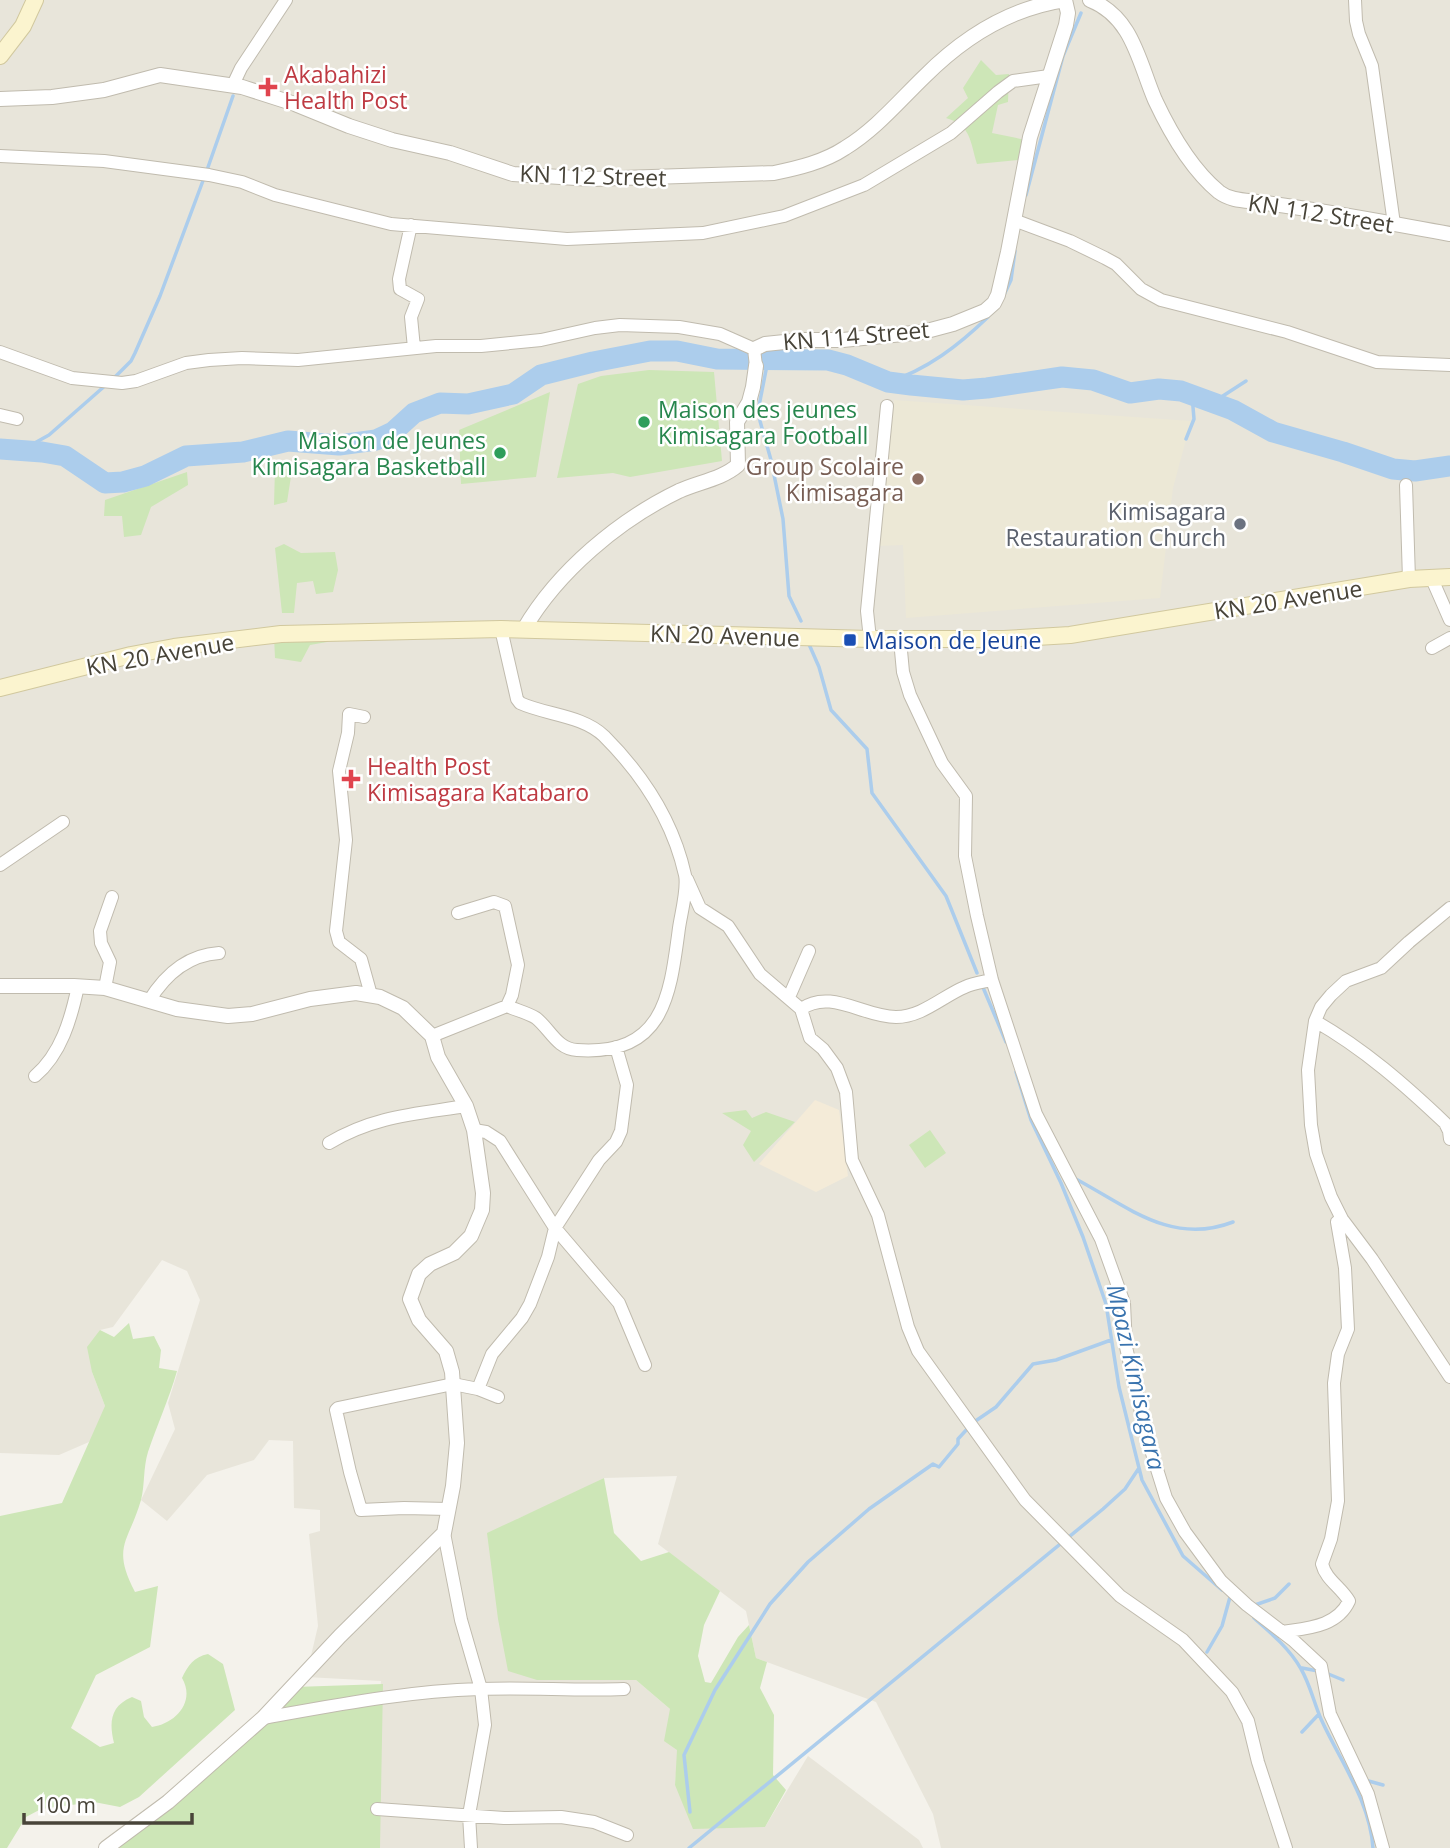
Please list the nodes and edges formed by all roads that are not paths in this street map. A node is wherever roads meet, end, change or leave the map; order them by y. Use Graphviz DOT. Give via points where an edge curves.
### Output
graph roads {
  1 [pos="35,0"];
  2 [pos="286,0"];
  3 [pos="1065,0"];
  4 [pos="1355,0"];
  5 [pos="1095,1"];
  6 [pos="0,56"];
  7 [pos="1049,76"];
  8 [pos="233,85"];
  9 [pos="0,99"];
  10 [pos="0,156"];
  11 [pos="1014,220"];
  12 [pos="411,225"];
  13 [pos="1394,225"];
  14 [pos="1450,234"];
  15 [pos="414,348"];
  16 [pos="754,349"];
  17 [pos="0,352"];
  18 [pos="1450,365"];
  19 [pos="756,366"];
  20 [pos="887,406"];
  21 [pos="0,415"];
  22 [pos="17,419"];
  23 [pos="1406,485"];
  24 [pos="1450,577"];
  25 [pos="1409,579"];
  26 [pos="1432,579"];
  27 [pos="1450,620"];
  28 [pos="501,629"];
  29 [pos="524,629"];
  30 [pos="1450,638"];
  31 [pos="870,639"];
  32 [pos="900,640"];
  33 [pos="1432,648"];
  34 [pos="0,688"];
  35 [pos="364,717"];
  36 [pos="64,822"];
  37 [pos="0,865"];
  38 [pos="687,879"];
  39 [pos="112,897"];
  40 [pos="1450,908"];
  41 [pos="458,913"];
  42 [pos="808,951"];
  43 [pos="219,953"];
  44 [pos="992,980"];
  45 [pos="0,986"];
  46 [pos="78,986"];
  47 [pos="105,988"];
  48 [pos="371,995"];
  49 [pos="789,996"];
  50 [pos="149,1001"];
  51 [pos="507,1006"];
  52 [pos="801,1009"];
  53 [pos="1315,1020"];
  54 [pos="432,1036"];
  55 [pos="616,1047"];
  56 [pos="35,1076"];
  57 [pos="466,1106"];
  58 [pos="474,1130"];
  59 [pos="1450,1139"];
  60 [pos="329,1143"];
  61 [pos="1342,1219"];
  62 [pos="555,1228"];
  63 [pos="645,1365"];
  64 [pos="1450,1377"];
  65 [pos="453,1384"];
  66 [pos="478,1389"];
  67 [pos="498,1397"];
  68 [pos="448,1509"];
  69 [pos="444,1533"];
  70 [pos="1282,1632"];
  71 [pos="481,1689"];
  72 [pos="624,1689"];
  73 [pos="263,1718"];
  74 [pos="377,1809"];
  75 [pos="469,1815"];
  76 [pos="627,1835"];
  77 [pos="106,1848"];
  78 [pos="471,1848"];
  79 [pos="1286,1848"];
  80 [pos="1383,1848"];
  1 -- 6 [label="main road" via="23,26"];
  2 -- 8 [label="street"];
  3 -- 7 [label="street, KN 114 Street" via="1066,25"];
  3 -- 8 [label="street, KN 112 Street" via="1008,15 965,42 843,150 774,173 592,179 513,174 392,140"];
  4 -- 13 [label="street" via="1356,22 1372,66"];
  5 -- 13 [label="street, KN 112 Street" via="1128,32 1166,121 1196,169 1220,193 1234,200"];
  7 -- 11 [label="street, KN 114 Street" via="1030,137"];
  7 -- 12 [label="street" via="1013,81 951,133 864,185 743,226 704,233 567,239"];
  8 -- 9 [label="street, KN 112 Street" via="160,75 104,90"];
  10 -- 12 [label="street" via="104,161 209,175 334,211"];
  11 -- 16 [label="street, KN 114 Street" via="998,295 985,311 923,332 804,340"];
  11 -- 18 [label="street" via="1116,264 1141,289 1161,300 1287,332 1377,362"];
  12 -- 15 [label="street" via="399,279 400,289 418,299 411,317"];
  13 -- 14 [label="street, KN 112 Street"];
  15 -- 16 [label="street" via="510,343 620,325 720,334"];
  15 -- 17 [label="street" via="298,360 209,360 121,383 72,378"];
  16 -- 19 [label="street, KN 114 Street"];
  19 -- 29 [label="street, KN 114 Street" via="751,395 737,422 738,465 680,491 597,545 553,588"];
  20 -- 31 [label="street" via="867,611"];
  21 -- 22 [label="street"];
  23 -- 25 [label="street"];
  24 -- 26 [label="main road, KN 20 Avenue"];
  25 -- 26 [label="main road, KN 20 Avenue"];
  25 -- 32 [label="main road, KN 20 Avenue" via="1070,635"];
  26 -- 27 [label="street"];
  28 -- 29 [label="main road, KN 20 Avenue"];
  28 -- 34 [label="main road, KN 20 Avenue" via="281,634 131,655"];
  28 -- 38 [label="street" via="517,699 596,729 605,737 657,800"];
  29 -- 31 [label="main road, KN 20 Avenue"];
  30 -- 33 [label="street"];
  31 -- 32 [label="main road, KN 20 Avenue"];
  32 -- 44 [label="street" via="910,695 942,763 966,796 966,864"];
  35 -- 48 [label="street" via="349,714 339,771 346,840 336,931 339,942 361,959"];
  36 -- 37 [label="street"];
  38 -- 49 [label="street" via="700,908 728,926 760,974"];
  38 -- 55 [label="street" via="666,1002 649,1030"];
  39 -- 47 [label="street" via="100,931 110,962"];
  40 -- 53 [label="street" via="1381,968 1346,981"];
  41 -- 51 [label="street" via="494,902 505,906 518,965"];
  42 -- 49 [label="street"];
  43 -- 50 [label="street" via="180,965"];
  44 -- 52 [label="street" via="966,986 898,1018 835,1002 812,1001"];
  44 -- 70 [label="street" via="1036,1114 1114,1273 1124,1303 1126,1347 1143,1421 1166,1498 1221,1581"];
  45 -- 46 [label="street"];
  46 -- 47 [label="street"];
  46 -- 56 [label="street" via="65,1032"];
  47 -- 50 [label="street"];
  48 -- 50 [label="street" via="310,999 228,1016"];
  48 -- 54 [label="street" via="403,1008"];
  49 -- 52 [label="street"];
  51 -- 54 [label="street"];
  51 -- 55 [label="street" via="537,1019 566,1047"];
  52 -- 79 [label="street" via="810,1038 837,1068 846,1092 852,1160 878,1215 918,1351 1025,1500 1120,1596 1183,1640 1232,1692 1248,1721"];
  53 -- 59 [label="street" via="1370,1055 1400,1081 1445,1123"];
  53 -- 61 [label="street" via="1308,1069 1311,1125 1316,1154"];
  54 -- 57 [label="street" via="438,1057"];
  55 -- 62 [label="street" via="627,1085 621,1131"];
  57 -- 58 [label="street"];
  57 -- 60 [label="street" via="365,1124"];
  58 -- 62 [label="street" via="500,1141"];
  58 -- 65 [label="street" via="482,1210 471,1236 459,1249 419,1274 410,1299 419,1320 446,1351"];
  61 -- 64 [label="street"];
  61 -- 70 [label="street" via="1337,1222 1349,1317 1334,1383 1339,1502 1322,1564 1327,1577 1349,1601 1330,1622"];
  62 -- 63 [label="street" via="612,1293"];
  62 -- 66 [label="street" via="530,1304 492,1354"];
  65 -- 66 [label="street"];
  65 -- 68 [label="street" via="457,1443"];
  65 -- 68 [label="street" via="336,1410 361,1510"];
  66 -- 67 [label="street"];
  68 -- 69 [label="street"];
  69 -- 71 [label="street" via="461,1620"];
  69 -- 73 [label="street"];
  70 -- 80 [label="street" via="1321,1666 1330,1714 1368,1794"];
  71 -- 72 [label="street"];
  71 -- 73 [label="street" via="393,1695"];
  71 -- 75 [label="street" via="485,1725"];
  73 -- 77 [label="street" via="168,1802"];
  74 -- 75 [label="street"];
  75 -- 76 [label="street" via="561,1817 594,1822"];
  75 -- 78 [label="street"];
}
